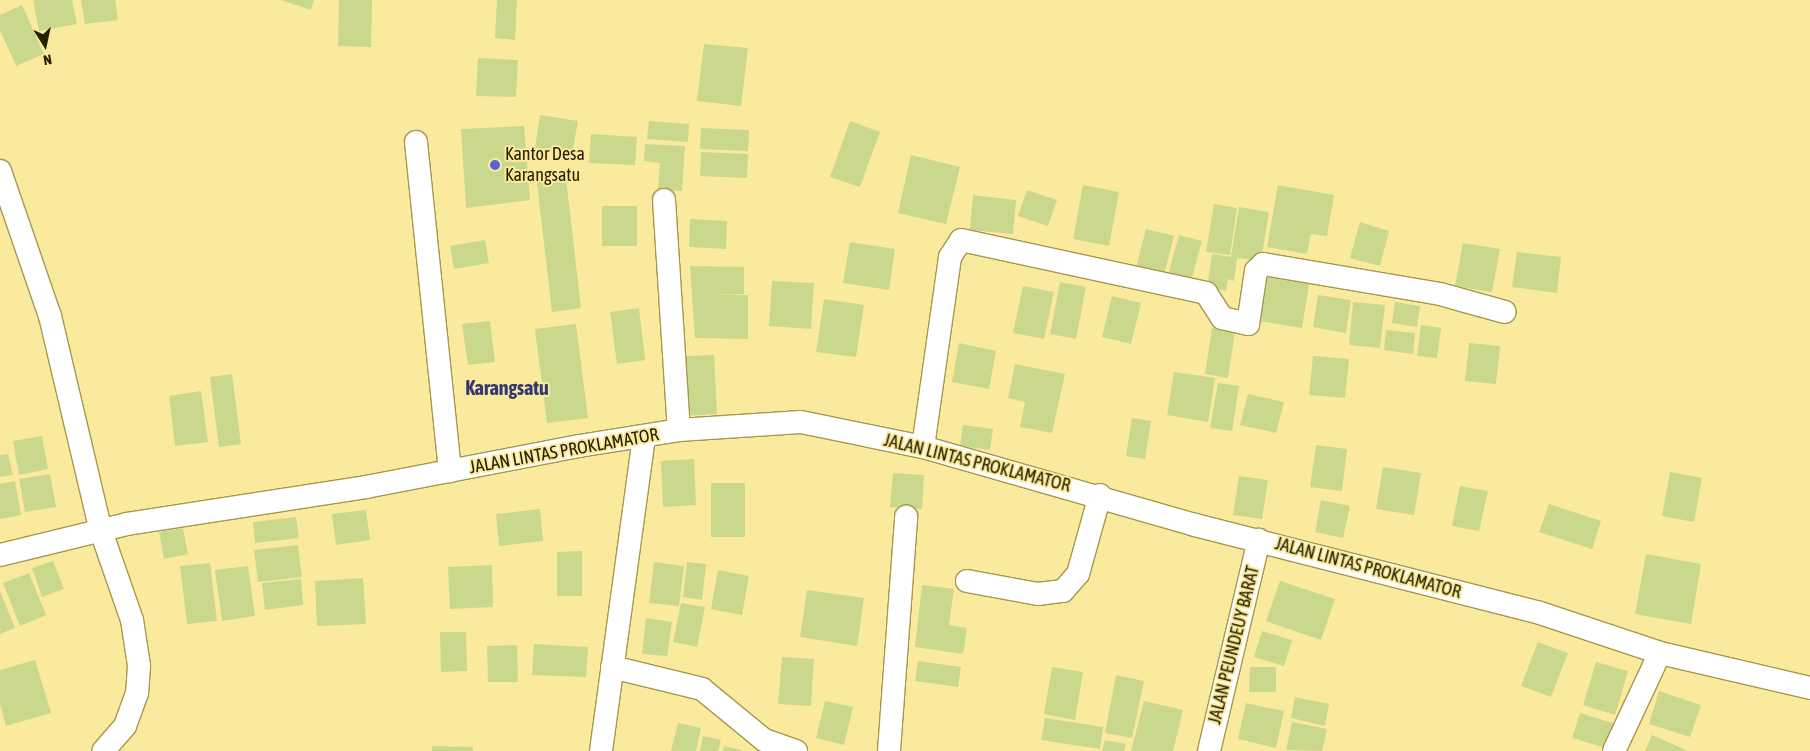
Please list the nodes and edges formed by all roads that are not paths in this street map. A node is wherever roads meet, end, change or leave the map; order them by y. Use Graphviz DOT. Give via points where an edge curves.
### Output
graph roads {
  1 [pos="416,142"];
  2 [pos="0,171"];
  3 [pos="664,200"];
  4 [pos="1505,312"];
  5 [pos="679,430"];
  6 [pos="644,438"];
  7 [pos="923,447"];
  8 [pos="450,471"];
  9 [pos="1100,495"];
  10 [pos="906,517"];
  11 [pos="114,527"];
  12 [pos="1259,540"];
  13 [pos="0,556"];
  14 [pos="967,581"];
  15 [pos="1660,653"];
  16 [pos="612,667"];
  17 [pos="1810,688"];
  18 [pos="103,751"];
  19 [pos="601,751"];
  20 [pos="796,751"];
  21 [pos="889,751"];
  22 [pos="1209,751"];
  23 [pos="1614,751"];
  1 -- 8 [label="street"];
  2 -- 11 [label="street" via="50,316"];
  3 -- 5 [label="street"];
  4 -- 7 [label="street" via="1440,294 1263,264 1256,271 1248,324 1222,318 1206,293 961,240 950,257"];
  5 -- 6 [label="street, JALAN LINTAS PROKLAMATOR"];
  5 -- 7 [label="street, JALAN LINTAS PROKLAMATOR" via="801,422"];
  6 -- 8 [label="street, JALAN LINTAS PROKLAMATOR"];
  6 -- 16 [label="street"];
  7 -- 9 [label="street, JALAN LINTAS PROKLAMATOR"];
  8 -- 11 [label="street, JALAN LINTAS PROKLAMATOR"];
  9 -- 12 [label="street, JALAN LINTAS PROKLAMATOR"];
  9 -- 14 [label="street" via="1078,574 1063,591 1038,594"];
  10 -- 21 [label="street"];
  11 -- 13 [label="street, JALAN LINTAS PROKLAMATOR"];
  11 -- 18 [label="street" via="139,666 131,713 118,738"];
  12 -- 15 [label="street, JALAN LINTAS PROKLAMATOR" via="1537,612"];
  12 -- 22 [label="street, JALAN PEUNDEUY BARAT"];
  15 -- 17 [label="street, JALAN LINTAS PROKLAMATOR"];
  15 -- 23 [label="street"];
  16 -- 19 [label="street"];
  16 -- 20 [label="street" via="702,689 764,740"];
}
